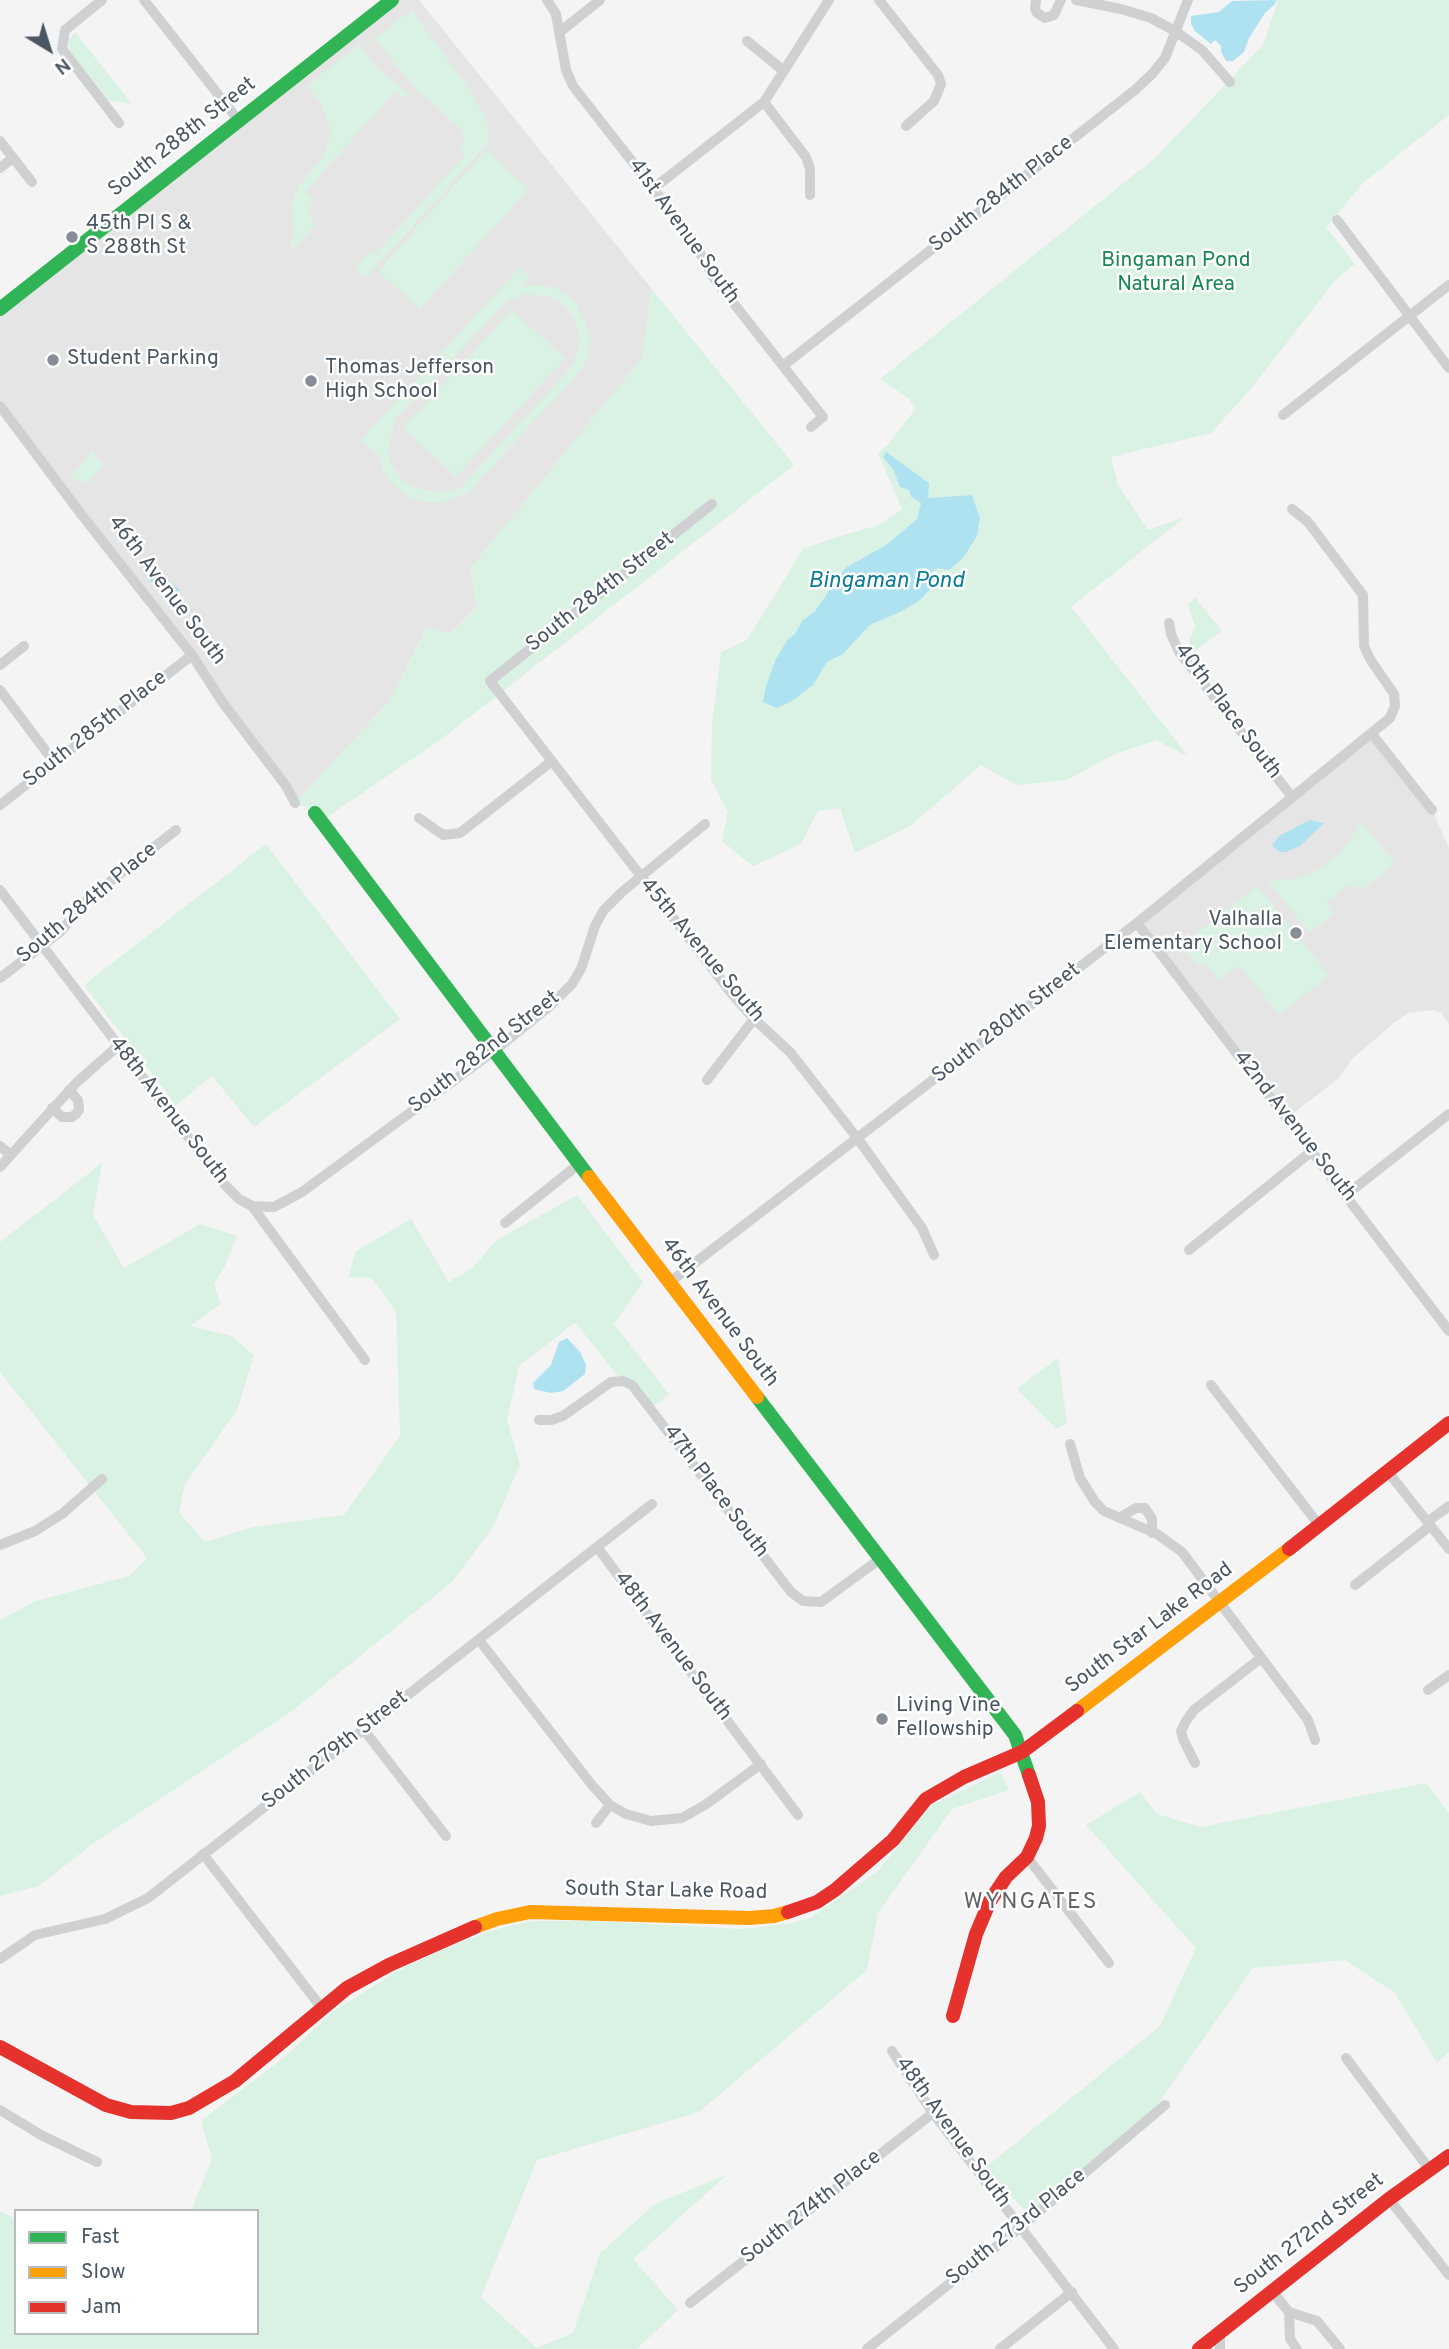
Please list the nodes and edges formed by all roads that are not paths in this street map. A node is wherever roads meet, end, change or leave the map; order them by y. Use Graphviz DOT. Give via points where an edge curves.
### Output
graph roads {
  1 [pos="102,0"];
  2 [pos="144,0"];
  3 [pos="393,0"];
  4 [pos="548,0"];
  5 [pos="600,0"];
  6 [pos="829,0"];
  7 [pos="879,0"];
  8 [pos="1036,0"];
  9 [pos="1061,0"];
  10 [pos="1076,0"];
  11 [pos="1188,0"];
  12 [pos="561,31"];
  13 [pos="1175,31"];
  14 [pos="747,41"];
  15 [pos="784,71"];
  16 [pos="1230,82"];
  17 [pos="764,102"];
  18 [pos="239,121"];
  19 [pos="119,122"];
  20 [pos="906,126"];
  21 [pos="0,141"];
  22 [pos="13,158"];
  23 [pos="0,169"];
  24 [pos="32,182"];
  25 [pos="654,188"];
  26 [pos="810,195"];
  27 [pos="1337,220"];
  28 [pos="1449,285"];
  29 [pos="0,308"];
  30 [pos="1410,316"];
  31 [pos="785,365"];
  32 [pos="1449,368"];
  33 [pos="0,406"];
  34 [pos="1283,415"];
  35 [pos="810,427"];
  36 [pos="712,504"];
  37 [pos="1292,509"];
  38 [pos="1169,623"];
  39 [pos="24,646"];
  40 [pos="192,655"];
  41 [pos="0,664"];
  42 [pos="490,681"];
  43 [pos="0,690"];
  44 [pos="1372,734"];
  45 [pos="54,761"];
  46 [pos="552,761"];
  47 [pos="1292,797"];
  48 [pos="295,803"];
  49 [pos="0,805"];
  50 [pos="1432,810"];
  51 [pos="315,813"];
  52 [pos="419,818"];
  53 [pos="705,824"];
  54 [pos="176,830"];
  55 [pos="640,877"];
  56 [pos="0,890"];
  57 [pos="1136,923"];
  58 [pos="42,946"];
  59 [pos="0,978"];
  60 [pos="754,1019"];
  61 [pos="118,1046"];
  62 [pos="494,1051"];
  63 [pos="707,1080"];
  64 [pos="69,1090"];
  65 [pos="52,1108"];
  66 [pos="1449,1114"];
  67 [pos="858,1139"];
  68 [pos="0,1146"];
  69 [pos="1312,1150"];
  70 [pos="11,1155"];
  71 [pos="579,1164"];
  72 [pos="0,1167"];
  73 [pos="1346,1195"];
  74 [pos="252,1206"];
  75 [pos="505,1223"];
  76 [pos="1189,1250"];
  77 [pos="934,1255"];
  78 [pos="670,1282"];
  79 [pos="1449,1331"];
  80 [pos="365,1360"];
  81 [pos="1211,1385"];
  82 [pos="539,1420"];
  83 [pos="1449,1423"];
  84 [pos="1069,1444"];
  85 [pos="1388,1472"];
  86 [pos="102,1479"];
  87 [pos="652,1504"];
  88 [pos="1449,1506"];
  89 [pos="1119,1518"];
  90 [pos="1429,1524"];
  91 [pos="1319,1525"];
  92 [pos="1152,1533"];
  93 [pos="1,1542"];
  94 [pos="1447,1543"];
  95 [pos="597,1547"];
  96 [pos="880,1559"];
  97 [pos="1355,1585"];
  98 [pos="1220,1603"];
  99 [pos="480,1640"];
  100 [pos="1261,1658"];
  101 [pos="1449,1675"];
  102 [pos="1428,1690"];
  103 [pos="363,1730"];
  104 [pos="1315,1740"];
  105 [pos="1022,1752"];
  106 [pos="1195,1763"];
  107 [pos="761,1764"];
  108 [pos="610,1805"];
  109 [pos="798,1815"];
  110 [pos="596,1823"];
  111 [pos="446,1836"];
  112 [pos="203,1854"];
  113 [pos="1027,1857"];
  114 [pos="0,1959"];
  115 [pos="1109,1963"];
  116 [pos="321,2007"];
  117 [pos="953,2016"];
  118 [pos="0,2047"];
  119 [pos="892,2051"];
  120 [pos="1346,2058"];
  121 [pos="1165,2105"];
  122 [pos="0,2110"];
  123 [pos="933,2113"];
  124 [pos="1447,2161"];
  125 [pos="97,2162"];
  126 [pos="1430,2170"];
  127 [pos="1389,2199"];
  128 [pos="1021,2227"];
  129 [pos="1449,2275"];
  130 [pos="1272,2291"];
  131 [pos="1072,2292"];
  132 [pos="690,2303"];
  133 [pos="1289,2312"];
  134 [pos="1220,2332"];
  135 [pos="867,2349"];
  136 [pos="1000,2349"];
  137 [pos="1114,2349"];
  138 [pos="1199,2349"];
  139 [pos="1220,2349"];
  140 [pos="1297,2349"];
  141 [pos="1340,2349"];
  1 -- 19 [label="street" via="72,24 63,36 62,49"];
  2 -- 18 [label="street"];
  3 -- 18 [label="street, South 288th Street"];
  4 -- 12 [label="street, 41st Avenue South"];
  5 -- 12 [label="street"];
  6 -- 15 [label="street"];
  7 -- 20 [label="street" via="941,84 934,101"];
  8 -- 9 [label="street" via="1035,9 1045,18 1054,15"];
  10 -- 13 [label="street" via="1151,18"];
  11 -- 13 [label="street, South 284th Place"];
  12 -- 25 [label="street, 41st Avenue South" via="573,86"];
  13 -- 16 [label="street" via="1202,50"];
  13 -- 31 [label="street, South 284th Place" via="1164,58 1135,90"];
  14 -- 15 [label="street"];
  15 -- 17 [label="street"];
  17 -- 25 [label="street"];
  17 -- 26 [label="street" via="806,157"];
  18 -- 29 [label="street, South 288th Street"];
  21 -- 22 [label="street"];
  22 -- 23 [label="street"];
  22 -- 24 [label="street"];
  25 -- 31 [label="street, 41st Avenue South" via="692,238 713,276"];
  27 -- 30 [label="street"];
  28 -- 30 [label="street"];
  30 -- 32 [label="street"];
  30 -- 34 [label="street"];
  31 -- 35 [label="street, 41st Avenue South" via="823,417"];
  33 -- 40 [label="street, 46th Avenue South"];
  36 -- 42 [label="street, South 284th Street"];
  37 -- 44 [label="street, South 280th Street" via="1308,522 1363,595 1364,646 1395,701 1390,718"];
  38 -- 47 [label="street, 40th Place South" via="1179,652"];
  39 -- 41 [label="street"];
  40 -- 45 [label="street, South 285th Place"];
  40 -- 48 [label="street, 46th Avenue South"];
  42 -- 46 [label="street, 45th Avenue South"];
  43 -- 45 [label="street"];
  44 -- 47 [label="street, South 280th Street"];
  44 -- 50 [label="street"];
  45 -- 49 [label="street, South 285th Place"];
  46 -- 52 [label="street" via="460,833 443,835"];
  46 -- 55 [label="street, 45th Avenue South"];
  47 -- 57 [label="street, South 280th Street"];
  51 -- 62 [label="street, 46th Avenue South"];
  53 -- 55 [label="street, South 282nd Street"];
  54 -- 58 [label="street, South 284th Place" via="89,898"];
  55 -- 60 [label="street, 45th Avenue South"];
  55 -- 62 [label="street, South 282nd Street" via="603,911 572,984"];
  56 -- 58 [label="street, 48th Avenue South"];
  57 -- 67 [label="street, South 280th Street"];
  57 -- 69 [label="street, 42nd Avenue South"];
  58 -- 59 [label="street, South 284th Place"];
  58 -- 61 [label="street, 48th Avenue South"];
  60 -- 63 [label="street"];
  60 -- 67 [label="street, 45th Avenue South" via="790,1052"];
  61 -- 64 [label="street"];
  61 -- 74 [label="street, 48th Avenue South" via="224,1184"];
  62 -- 71 [label="street, 46th Avenue South"];
  62 -- 74 [label="street, South 282nd Street" via="302,1192 274,1207"];
  64 -- 65 [label="street"];
  64 -- 65 [label="street" via="78,1100 76,1114 62,1117"];
  65 -- 70 [label="street"];
  66 -- 73 [label="street"];
  67 -- 77 [label="street, 45th Avenue South" via="922,1228"];
  67 -- 78 [label="street, South 280th Street"];
  68 -- 70 [label="street"];
  69 -- 73 [label="street, 42nd Avenue South"];
  69 -- 76 [label="street"];
  70 -- 72 [label="street"];
  71 -- 75 [label="street"];
  71 -- 78 [label="street, 46th Avenue South"];
  73 -- 79 [label="street, 42nd Avenue South"];
  74 -- 80 [label="street, 48th Avenue South"];
  78 -- 96 [label="street, 46th Avenue South"];
  81 -- 91 [label="street"];
  82 -- 96 [label="street, 47th Place South" via="563,1416 611,1382 623,1381 637,1390 797,1599 821,1602"];
  83 -- 85 [label="street, South Star Lake Road"];
  84 -- 89 [label="street" via="1087,1491 1104,1511"];
  85 -- 90 [label="street"];
  85 -- 91 [label="street, South Star Lake Road"];
  86 -- 93 [label="street" via="35,1531"];
  87 -- 95 [label="street, South 279th Street"];
  88 -- 90 [label="street"];
  89 -- 92 [label="street"];
  89 -- 92 [label="street" via="1136,1507 1145,1508 1152,1519"];
  90 -- 94 [label="street"];
  90 -- 97 [label="street"];
  91 -- 98 [label="street, South Star Lake Road"];
  92 -- 98 [label="street" via="1182,1552"];
  95 -- 99 [label="street, South 279th Street"];
  95 -- 107 [label="street, 48th Avenue South"];
  96 -- 105 [label="street, 46th Avenue South" via="1015,1735"];
  98 -- 100 [label="street"];
  98 -- 105 [label="street, South Star Lake Road"];
  99 -- 103 [label="street, South 279th Street"];
  99 -- 108 [label="street"];
  100 -- 104 [label="street" via="1308,1720"];
  100 -- 106 [label="street" via="1186,1721 1182,1739"];
  101 -- 102 [label="street"];
  103 -- 111 [label="street"];
  103 -- 112 [label="street, South 279th Street"];
  105 -- 113 [label="street, 46th Avenue South" via="1039,1813 1036,1838"];
  105 -- 116 [label="street, South Star Lake Road" via="926,1799 870,1860 817,1902 795,1911 749,1918 530,1912 466,1930 389,1965"];
  107 -- 108 [label="street" via="691,1814 667,1821 643,1821"];
  107 -- 109 [label="street, 48th Avenue South"];
  108 -- 110 [label="street"];
  112 -- 114 [label="street, South 279th Street" via="128,1909 34,1936"];
  112 -- 116 [label="street"];
  113 -- 115 [label="street"];
  113 -- 117 [label="street" via="990,1901"];
  116 -- 118 [label="street, South Star Lake Road" via="235,2081 189,2108 163,2114 106,2105"];
  119 -- 123 [label="street, 48th Avenue South"];
  120 -- 126 [label="street"];
  121 -- 128 [label="street, South 273rd Place"];
  122 -- 125 [label="street" via="41,2136"];
  123 -- 128 [label="street, 48th Avenue South"];
  123 -- 132 [label="street, South 274th Place"];
  124 -- 126 [label="street, South 272nd Street"];
  126 -- 127 [label="street, South 272nd Street"];
  127 -- 129 [label="street"];
  127 -- 130 [label="street, South 272nd Street"];
  128 -- 131 [label="street, 48th Avenue South"];
  128 -- 135 [label="street, South 273rd Place"];
  130 -- 133 [label="street"];
  130 -- 134 [label="street, South 272nd Street"];
  131 -- 136 [label="street"];
  131 -- 137 [label="street, 48th Avenue South"];
  133 -- 140 [label="street" via="1290,2339"];
  133 -- 141 [label="street" via="1317,2321"];
  134 -- 138 [label="street, South 272nd Street"];
  134 -- 139 [label="street"];
}
